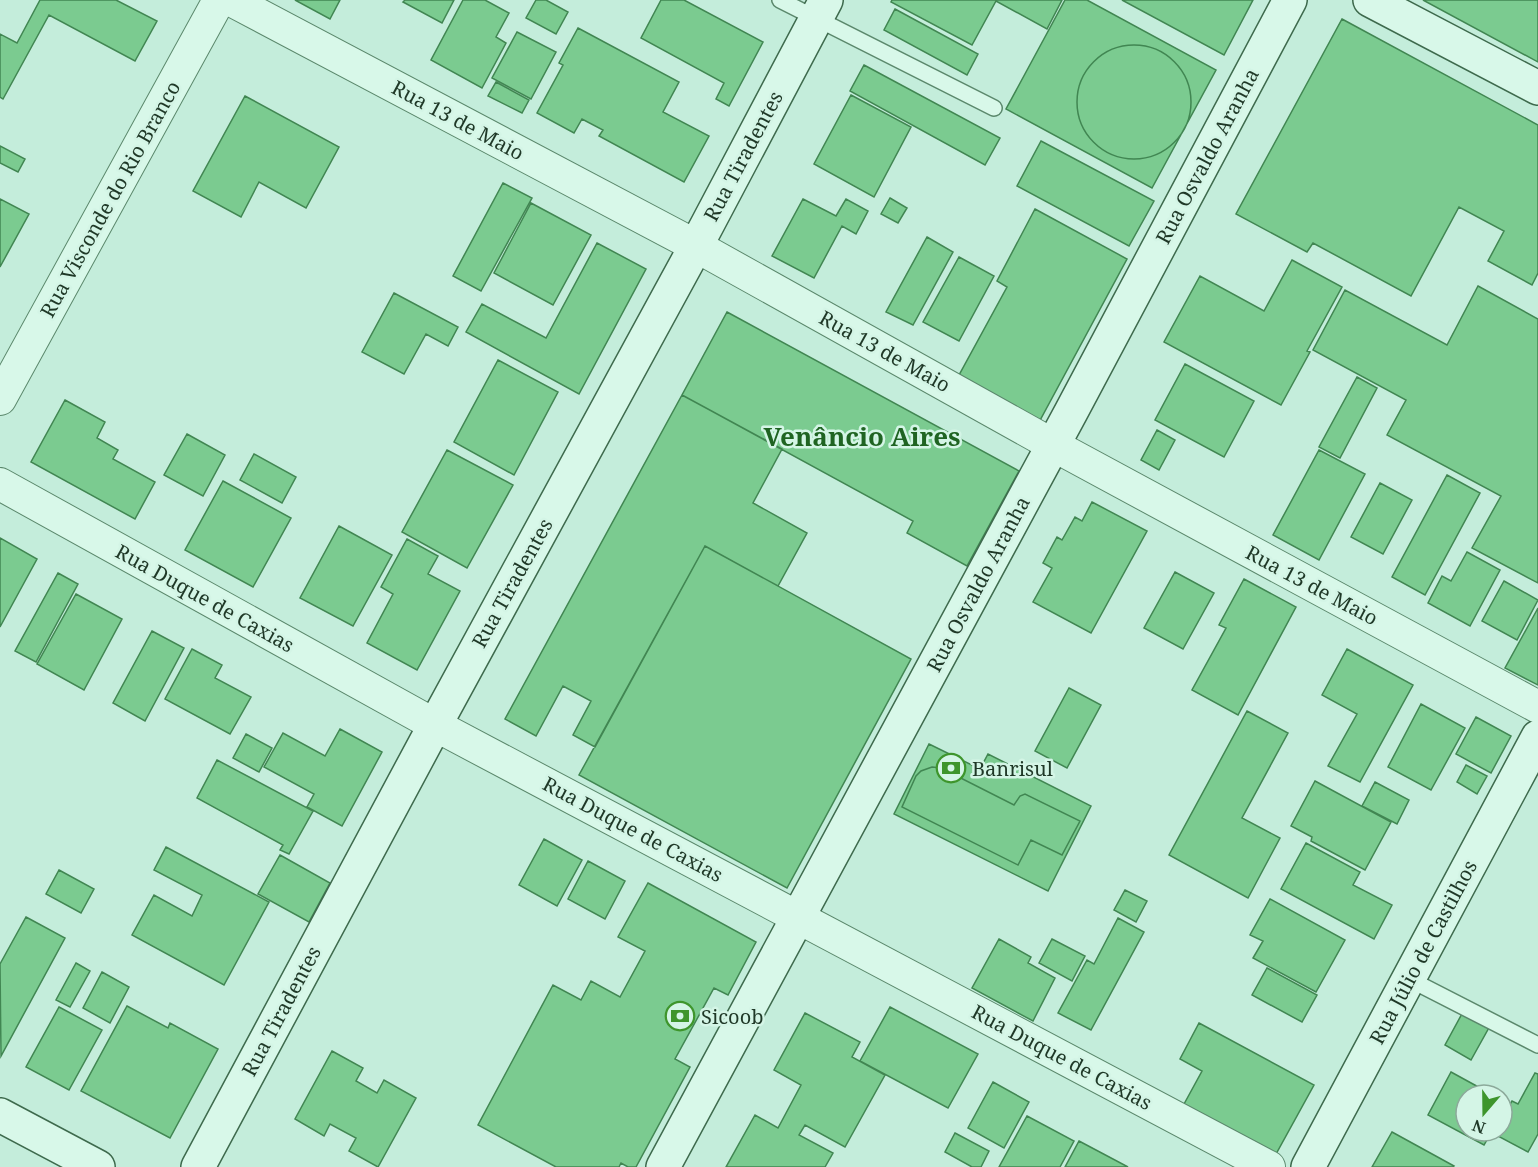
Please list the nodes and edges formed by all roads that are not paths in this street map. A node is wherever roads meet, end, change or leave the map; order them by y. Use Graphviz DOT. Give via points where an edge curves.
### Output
graph roads {
  1 [pos="219,0"];
  2 [pos="231,0"];
  3 [pos="780,0"];
  4 [pos="1290,0"];
  5 [pos="1370,0"];
  6 [pos="821,10"];
  7 [pos="1538,88"];
  8 [pos="994,108"];
  9 [pos="696,246"];
  10 [pos="0,399"];
  11 [pos="1053,445"];
  12 [pos="0,484"];
  13 [pos="1538,707"];
  14 [pos="435,725"];
  15 [pos="1538,737"];
  16 [pos="798,916"];
  17 [pos="1408,979"];
  18 [pos="1538,1045"];
  19 [pos="0,1115"];
  20 [pos="98,1167"];
  21 [pos="198,1167"];
  22 [pos="663,1167"];
  23 [pos="1269,1167"];
  24 [pos="1308,1167"];
  1 -- 10 [label="street, Rua Visconde do Rio Branco"];
  2 -- 9 [label="street, Rua 13 de Maio"];
  3 -- 6 [label="lane"];
  4 -- 11 [label="main road, Rua Osvaldo Aranha"];
  5 -- 7 [label="main road"];
  6 -- 8 [label="lane"];
  6 -- 9 [label="main road, Rua Tiradentes"];
  9 -- 11 [label="street, Rua 13 de Maio"];
  9 -- 14 [label="main road, Rua Tiradentes"];
  11 -- 13 [label="street, Rua 13 de Maio"];
  11 -- 16 [label="main road, Rua Osvaldo Aranha"];
  12 -- 14 [label="street, Rua Duque de Caxias"];
  14 -- 16 [label="street, Rua Duque de Caxias"];
  14 -- 21 [label="main road, Rua Tiradentes"];
  15 -- 17 [label="main road, Rua Júlio de Castilhos"];
  16 -- 22 [label="main road, Rua Osvaldo Aranha"];
  16 -- 23 [label="street, Rua Duque de Caxias"];
  17 -- 18 [label="lane"];
  17 -- 24 [label="main road, Rua Júlio de Castilhos"];
  19 -- 20 [label="main road"];
}
